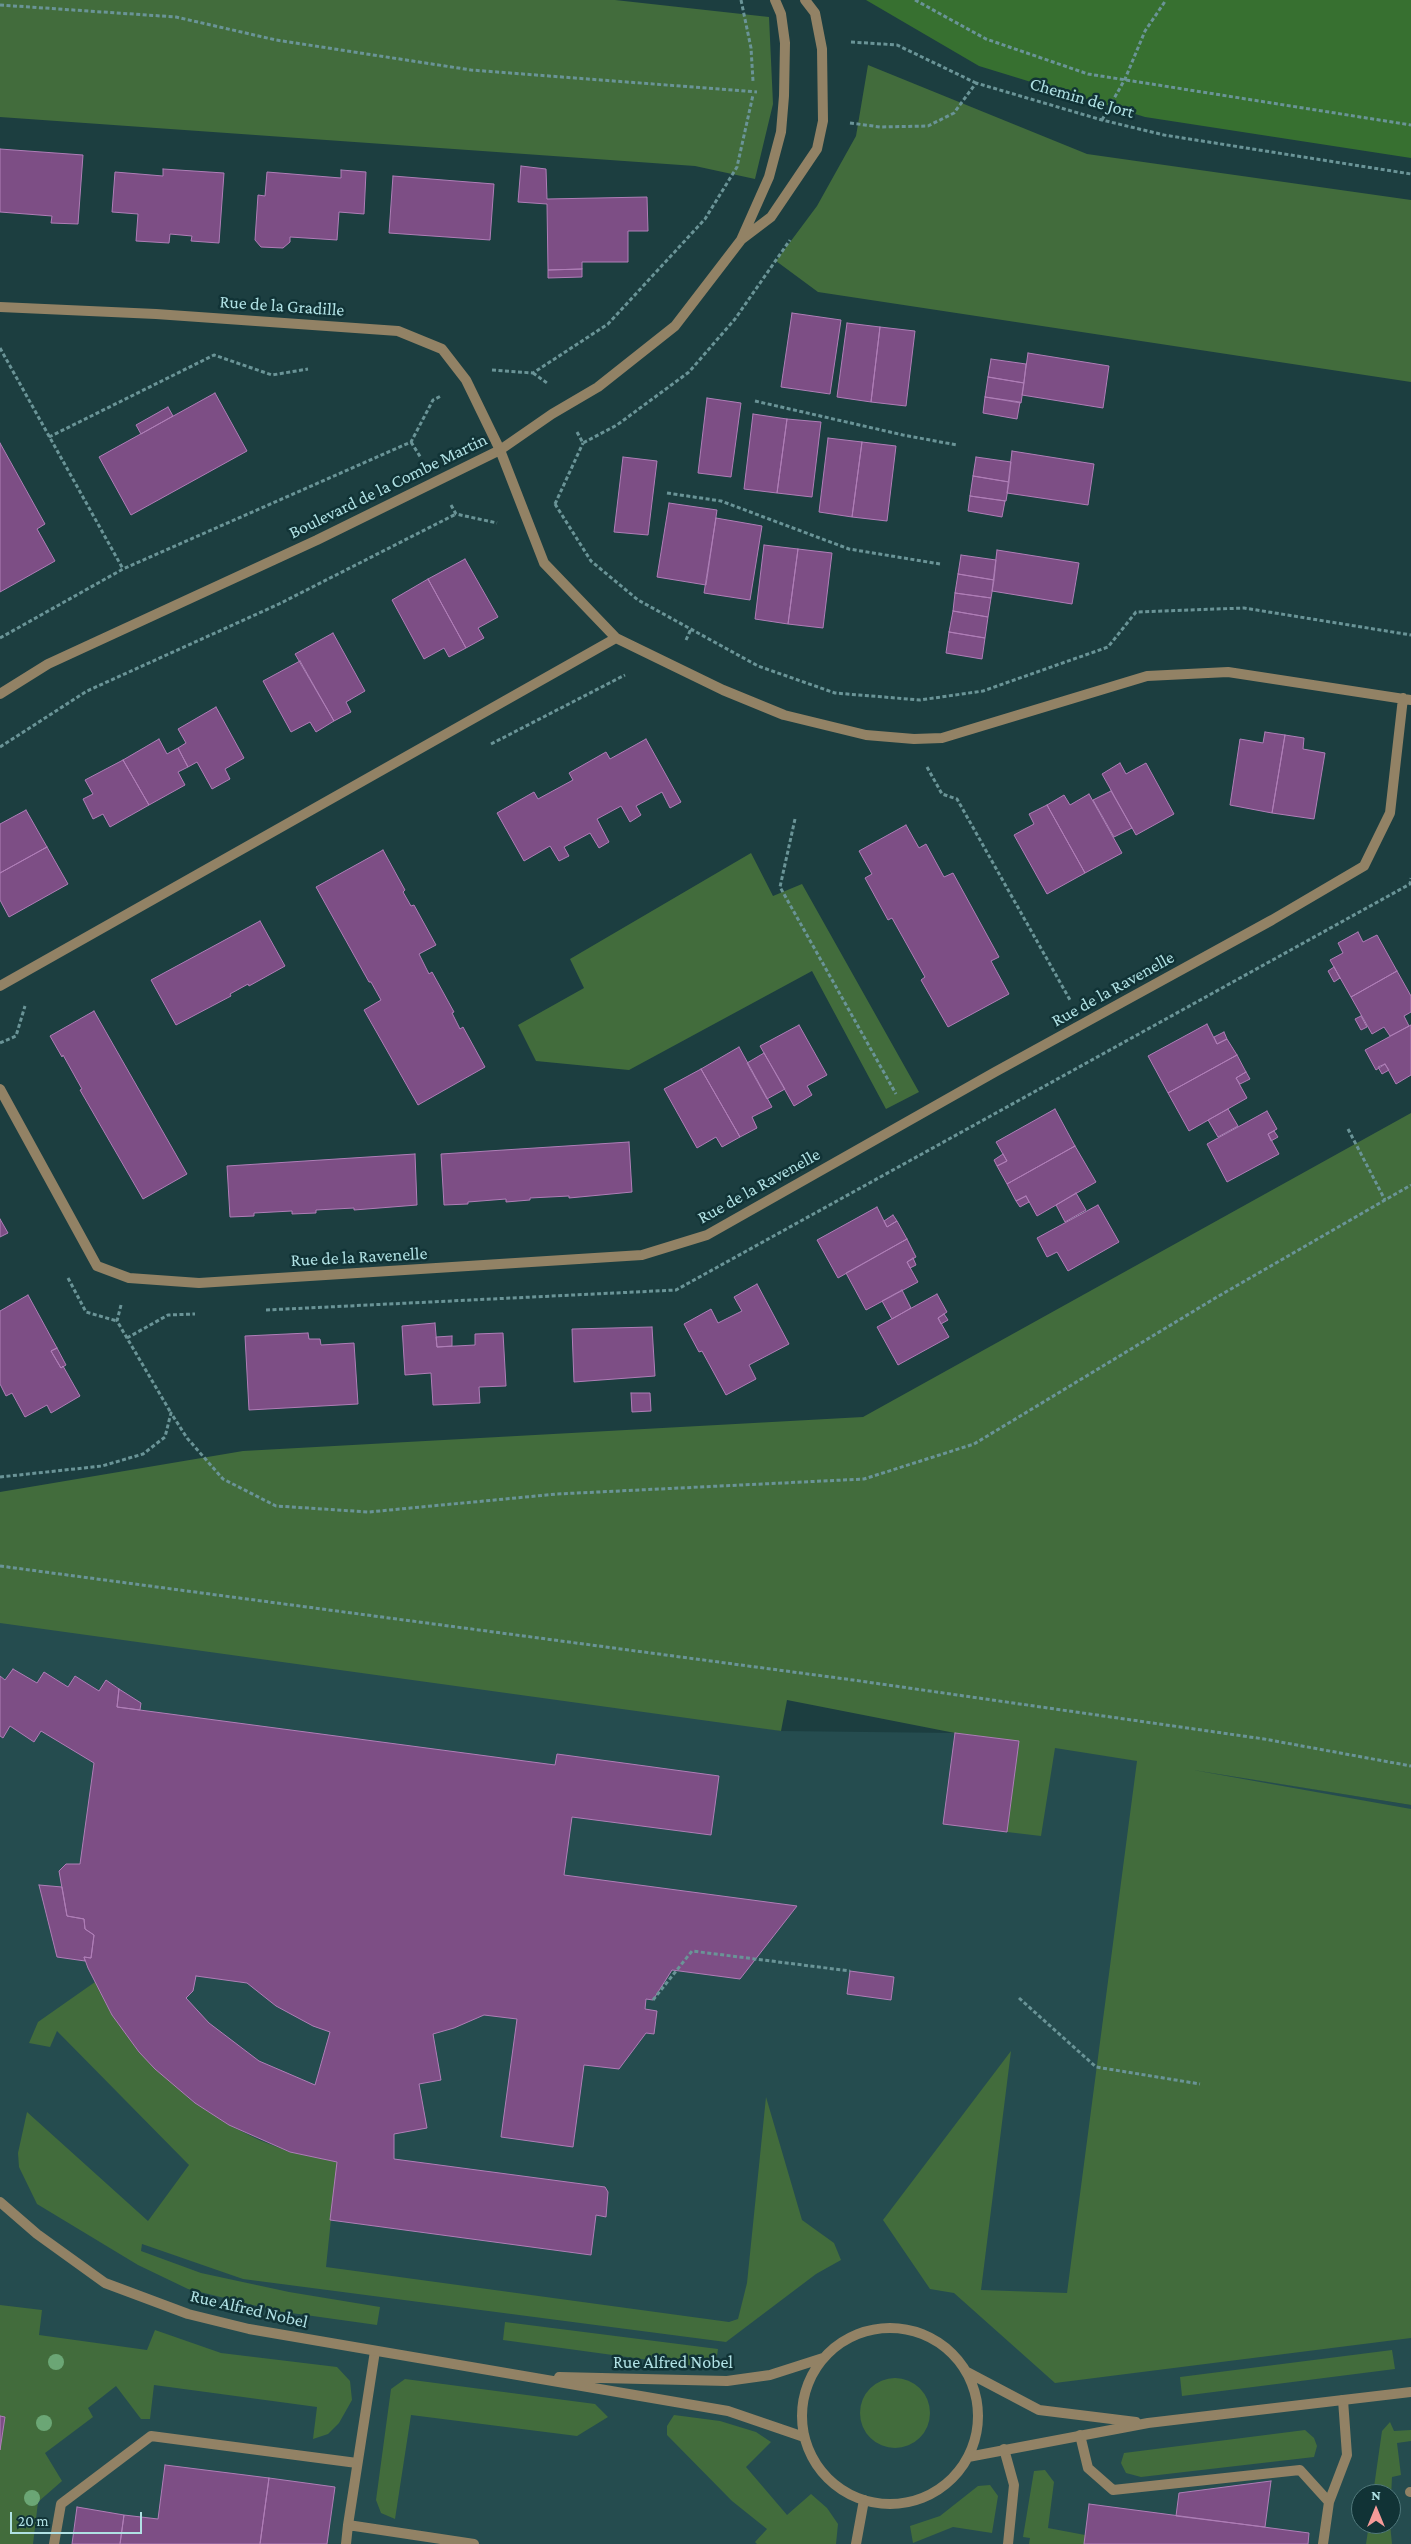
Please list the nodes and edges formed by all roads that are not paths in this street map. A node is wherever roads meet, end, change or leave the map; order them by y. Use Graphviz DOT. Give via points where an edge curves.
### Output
graph roads {
  1 [pos="775,0"];
  2 [pos="805,0"];
  3 [pos="741,240"];
  4 [pos="0,307"];
  5 [pos="500,450"];
  6 [pos="616,638"];
  7 [pos="0,694"];
  8 [pos="1407,699"];
  9 [pos="0,986"];
  10 [pos="0,1090"];
  11 [pos="0,2202"];
  12 [pos="375,2351"];
  13 [pos="823,2358"];
  14 [pos="967,2372"];
  15 [pos="520,2375"];
  16 [pos="1411,2392"];
  17 [pos="1343,2400"];
  18 [pos="1148,2423"];
  19 [pos="1080,2435"];
  20 [pos="804,2437"];
  21 [pos="1004,2449"];
  22 [pos="968,2457"];
  23 [pos="357,2463"];
  24 [pos="864,2500"];
  25 [pos="1329,2502"];
  26 [pos="348,2525"];
  27 [pos="54,2544"];
  28 [pos="346,2544"];
  29 [pos="474,2544"];
  30 [pos="856,2544"];
  31 [pos="1008,2544"];
  32 [pos="1322,2544"];
  1 -- 3 [label="street, Boulevard de la Combe Martin" via="781,14 785,42 781,132 769,177"];
  2 -- 3 [label="street, Boulevard de la Combe Martin" via="815,13 822,49 823,121 816,149 771,217"];
  3 -- 5 [label="street, Boulevard de la Combe Martin" via="675,326 598,387"];
  4 -- 5 [label="street, Rue de la Gradille" via="398,331 442,350 466,380"];
  5 -- 6 [label="street, Rue de la Gradille" via="544,563"];
  5 -- 7 [label="street, Boulevard de la Combe Martin" via="317,540 48,664"];
  6 -- 8 [label="street" via="723,690 784,715 866,735 914,739 942,738 1147,676 1228,672"];
  6 -- 9 [label="street"];
  8 -- 10 [label="street, Rue de la Ravenelle" via="1390,813 1364,866 707,1235 642,1255 200,1283 129,1278 97,1266"];
  11 -- 12 [label="street, Rue Alfred Nobel" via="37,2234 105,2283 188,2314 249,2329"];
  12 -- 15 [label="street, Rue Alfred Nobel"];
  12 -- 23 [label="street"];
  13 -- 14 [label="street" via="854,2336 871,2330 899,2328 926,2336 950,2350"];
  13 -- 15 [label="street, Rue Alfred Nobel" via="770,2375 728,2380"];
  13 -- 20 [label="street" via="808,2382 802,2409"];
  14 -- 18 [label="street" via="1039,2410"];
  14 -- 22 [label="street" via="977,2398 978,2428"];
  15 -- 20 [label="street, Rue Alfred Nobel" via="728,2411"];
  16 -- 17 [label="street"];
  17 -- 18 [label="street"];
  17 -- 25 [label="street" via="1347,2455"];
  18 -- 19 [label="street"];
  19 -- 21 [label="street"];
  19 -- 25 [label="street" via="1088,2468 1113,2490 1300,2470"];
  20 -- 24 [label="street" via="816,2465 837,2487"];
  21 -- 22 [label="street"];
  21 -- 31 [label="street" via="1014,2485"];
  22 -- 24 [label="street" via="950,2481 924,2497 894,2504"];
  23 -- 26 [label="street"];
  23 -- 27 [label="street" via="151,2436 61,2504"];
  24 -- 30 [label="street"];
  25 -- 32 [label="street"];
  26 -- 28 [label="street"];
  26 -- 29 [label="street"];
}
